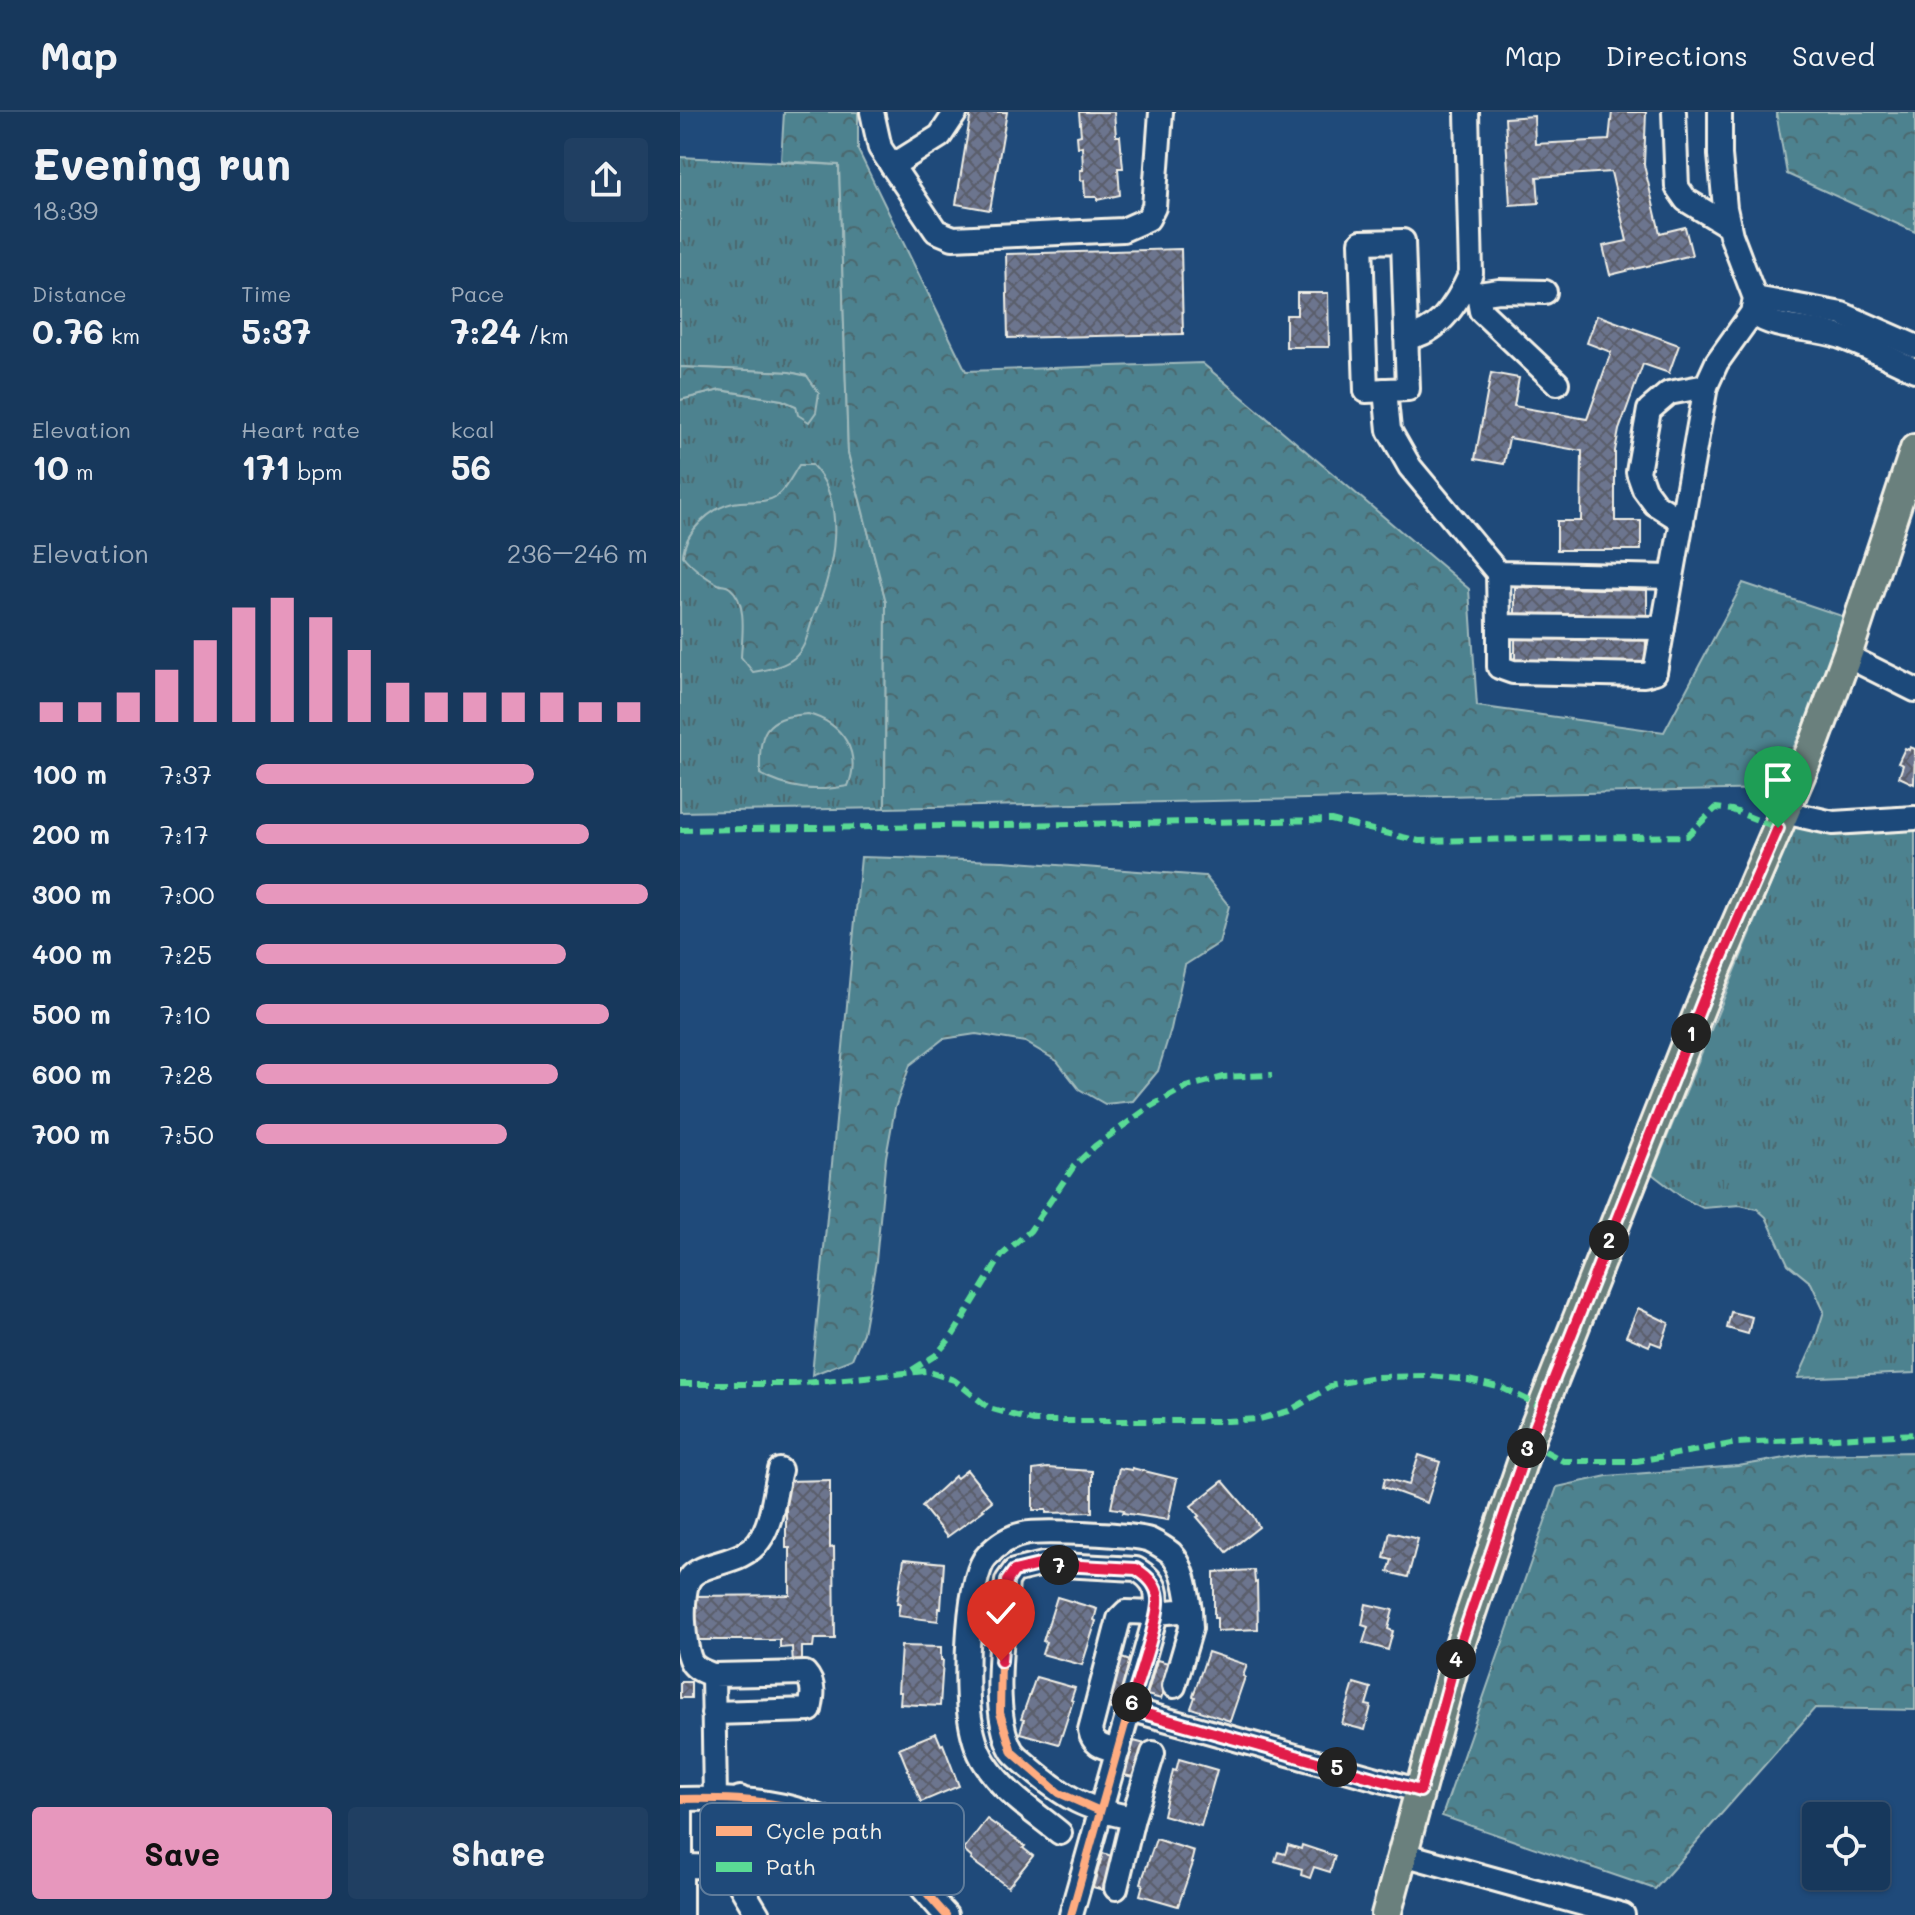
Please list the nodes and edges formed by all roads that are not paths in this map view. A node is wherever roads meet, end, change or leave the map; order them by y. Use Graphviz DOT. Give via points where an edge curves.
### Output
graph roads {
  1 [pos="872,112"];
  2 [pos="956,112"];
  3 [pos="1161,112"];
  4 [pos="1467,112"];
  5 [pos="1674,112"];
  6 [pos="1720,112"];
  7 [pos="892,166"];
  8 [pos="1729,226"];
  9 [pos="1471,291"];
  10 [pos="1545,292"];
  11 [pos="1753,306"];
  12 [pos="1861,334"];
  13 [pos="1406,337"];
  14 [pos="1915,346"];
  15 [pos="1915,370"];
  16 [pos="1557,383"];
  17 [pos="1706,386"];
  18 [pos="1385,390"];
  19 [pos="1915,449"];
  20 [pos="1682,521"];
  21 [pos="1498,573"];
  22 [pos="1672,577"];
  23 [pos="1499,626"];
  24 [pos="1663,628"];
  25 [pos="1847,656"];
  26 [pos="1915,690"];
  27 [pos="1784,812"];
  28 [pos="1915,818"];
  29 [pos="780,1470"];
  30 [pos="991,1552"];
  31 [pos="1011,1575"];
  32 [pos="1190,1610"];
  33 [pos="1156,1613"];
  34 [pos="713,1675"];
  35 [pos="1174,1686"];
  36 [pos="1129,1709"];
  37 [pos="713,1713"];
  38 [pos="1007,1733"];
  39 [pos="976,1744"];
  40 [pos="1118,1751"];
  41 [pos="1153,1753"];
  42 [pos="1420,1791"];
  43 [pos="740,1798"];
  44 [pos="680,1799"];
  45 [pos="715,1799"];
  46 [pos="740,1803"];
  47 [pos="770,1803"];
  48 [pos="1100,1811"];
  49 [pos="1133,1818"];
  50 [pos="1060,1833"];
  51 [pos="1403,1854"];
  52 [pos="681,1866"];
  53 [pos="1116,1888"];
  54 [pos="746,1895"];
  55 [pos="928,1895"];
  56 [pos="681,1902"];
  57 [pos="758,1915"];
  58 [pos="946,1915"];
  59 [pos="1071,1915"];
  60 [pos="1386,1915"];
  61 [pos="1623,1915"];
  1 -- 7 [label="street" via="880,148"];
  2 -- 7 [label="street" via="940,136"];
  3 -- 7 [label="street" via="1154,207 1148,219 1123,230 953,238 936,231"];
  4 -- 9 [label="street"];
  5 -- 8 [label="street" via="1677,187 1686,200"];
  6 -- 8 [label="street"];
  8 -- 11 [label="street"];
  9 -- 10 [label="street"];
  9 -- 13 [label="street" via="1418,337"];
  9 -- 16 [label="street" via="1481,311"];
  11 -- 12 [label="street" via="1763,321 1777,325 1839,336"];
  11 -- 17 [label="street"];
  12 -- 14 [label="street"];
  12 -- 15 [label="street"];
  13 -- 18 [label="street" via="1408,389"];
  13 -- 18 [label="street" via="1403,241 1361,242 1366,391"];
  17 -- 20 [label="street"];
  17 -- 20 [label="street" via="1669,393 1649,410 1638,472 1655,504"];
  18 -- 21 [label="street" via="1389,430 1410,467"];
  19 -- 25 [label="main road"];
  20 -- 22 [label="street"];
  21 -- 22 [label="street"];
  21 -- 23 [label="street"];
  22 -- 24 [label="street"];
  23 -- 24 [label="street"];
  23 -- 24 [label="street" via="1499,667 1513,672 1644,675 1655,672"];
  25 -- 26 [label="street"];
  25 -- 27 [label="main road"];
  27 -- 28 [label="street" via="1833,823"];
  27 -- 42 [label="main road" via="1703,1001 1529,1442 1457,1654"];
  29 -- 34 [label="street" via="760,1540 748,1553 695,1573 686,1584 687,1652 699,1670"];
  30 -- 31 [label="street"];
  30 -- 32 [label="street" via="1008,1538 1027,1533 1151,1541 1172,1554 1186,1581"];
  30 -- 39 [label="street" via="975,1578 969,1624 968,1708"];
  31 -- 33 [label="street" via="1043,1564 1136,1569 1148,1576 1158,1597"];
  31 -- 38 [label="street" via="1001,1661 1000,1713"];
  32 -- 33 [label="street"];
  32 -- 35 [label="street" via="1191,1628"];
  33 -- 36 [label="street"];
  33 -- 40 [label="street" via="1126,1612 1119,1619 1090,1730 1098,1746"];
  34 -- 37 [label="street"];
  34 -- 37 [label="street" via="805,1673 812,1680 813,1696 810,1710"];
  36 -- 40 [label="street"];
  36 -- 42 [label="street"];
  37 -- 45 [label="street"];
  38 -- 39 [label="street"];
  38 -- 48 [label="street" via="1012,1752 1059,1793"];
  39 -- 50 [label="street" via="1002,1787"];
  40 -- 48 [label="street"];
  41 -- 49 [label="street"];
  42 -- 51 [label="main road"];
  43 -- 45 [label="street"];
  43 -- 46 [label="street"];
  43 -- 47 [label="street"];
  44 -- 45 [label="street"];
  44 -- 52 [label="street"];
  48 -- 49 [label="street"];
  48 -- 59 [label="street"];
  49 -- 53 [label="street"];
  51 -- 60 [label="main road"];
  51 -- 61 [label="street"];
  52 -- 56 [label="street"];
  54 -- 57 [label="street"];
  55 -- 58 [label="street"];
}
